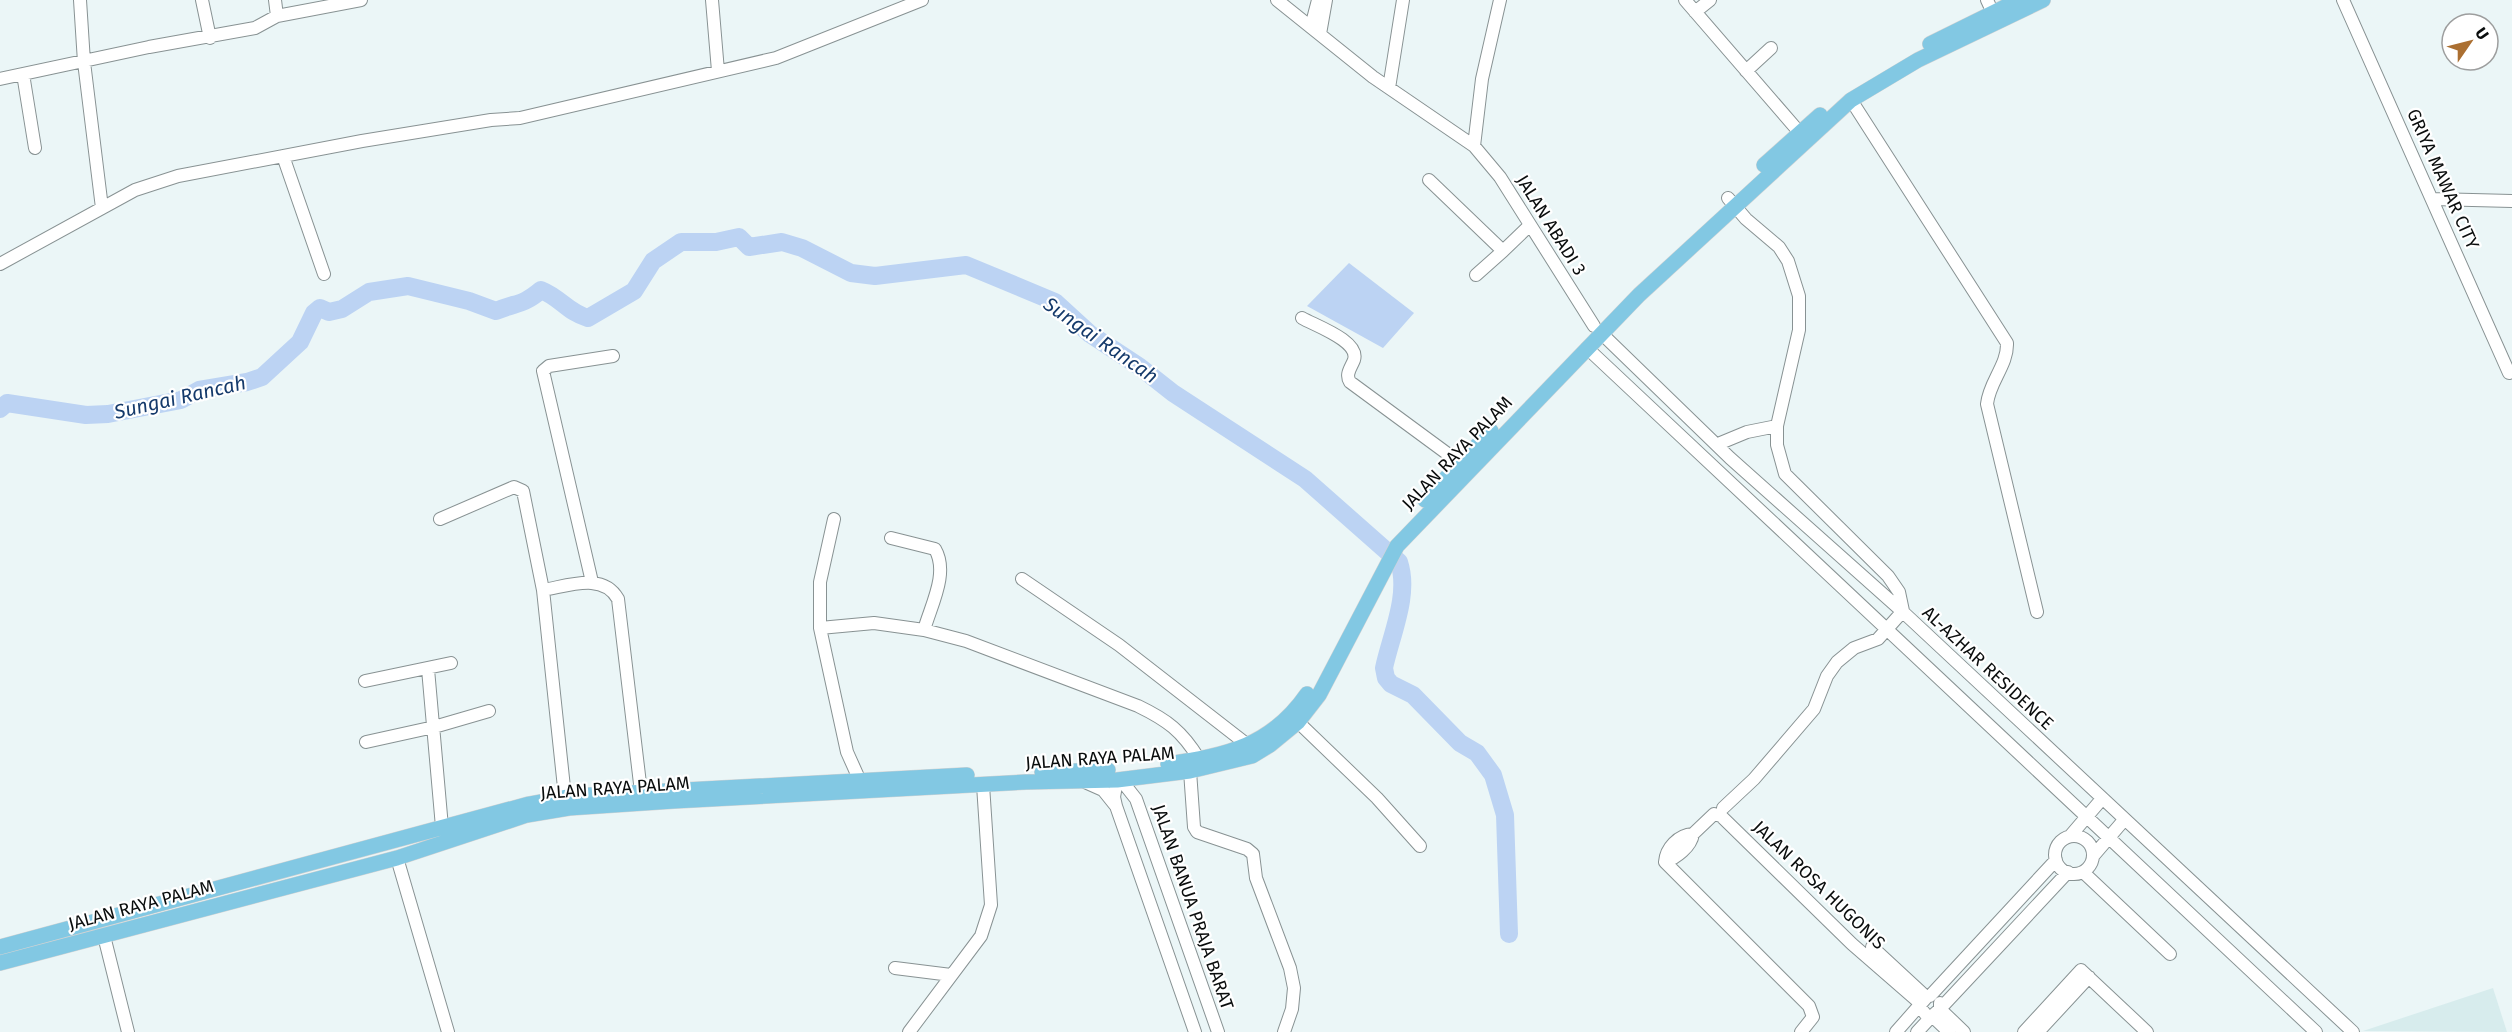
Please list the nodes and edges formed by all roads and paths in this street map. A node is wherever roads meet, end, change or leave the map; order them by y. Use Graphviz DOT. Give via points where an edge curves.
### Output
graph roads {
  1 [pos="80,0"];
  2 [pos="202,0"];
  3 [pos="275,0"];
  4 [pos="361,0"];
  5 [pos="712,0"];
  6 [pos="922,0"];
  7 [pos="1278,0"];
  8 [pos="1318,0"];
  9 [pos="1326,0"];
  10 [pos="1403,0"];
  11 [pos="1500,0"];
  12 [pos="1685,0"];
  13 [pos="1710,0"];
  14 [pos="2019,0"];
  15 [pos="2043,0"];
  16 [pos="2343,0"];
  17 [pos="346,1"];
  18 [pos="1990,6"];
  19 [pos="1695,12"];
  20 [pos="277,16"];
  21 [pos="1316,31"];
  22 [pos="210,38"];
  23 [pos="1771,48"];
  24 [pos="84,62"];
  25 [pos="718,71"];
  26 [pos="1746,71"];
  27 [pos="23,74"];
  28 [pos="0,79"];
  29 [pos="1389,88"];
  30 [pos="1851,100"];
  31 [pos="1800,133"];
  32 [pos="1474,146"];
  33 [pos="35,148"];
  34 [pos="282,156"];
  35 [pos="1429,180"];
  36 [pos="2433,199"];
  37 [pos="2512,201"];
  38 [pos="1731,202"];
  39 [pos="102,208"];
  40 [pos="1530,225"];
  41 [pos="1503,251"];
  42 [pos="0,264"];
  43 [pos="324,274"];
  44 [pos="1476,275"];
  45 [pos="1302,318"];
  46 [pos="1598,330"];
  47 [pos="1587,348"];
  48 [pos="614,356"];
  49 [pos="2509,373"];
  50 [pos="1529,400"];
  51 [pos="1777,426"];
  52 [pos="1718,444"];
  53 [pos="1461,463"];
  54 [pos="440,519"];
  55 [pos="834,519"];
  56 [pos="891,538"];
  57 [pos="1388,551"];
  58 [pos="1380,566"];
  59 [pos="1022,579"];
  60 [pos="592,582"];
  61 [pos="543,590"];
  62 [pos="1903,612"];
  63 [pos="2037,612"];
  64 [pos="1917,626"];
  65 [pos="820,628"];
  66 [pos="924,630"];
  67 [pos="1888,630"];
  68 [pos="1902,642"];
  69 [pos="451,663"];
  70 [pos="428,669"];
  71 [pos="365,681"];
  72 [pos="489,711"];
  73 [pos="1298,722"];
  74 [pos="434,727"];
  75 [pos="366,742"];
  76 [pos="1250,746"];
  77 [pos="1194,765"];
  78 [pos="1142,772"];
  79 [pos="1089,776"];
  80 [pos="1117,780"];
  81 [pos="860,781"];
  82 [pos="982,785"];
  83 [pos="641,792"];
  84 [pos="707,795"];
  85 [pos="565,797"];
  86 [pos="1136,799"];
  87 [pos="2101,800"];
  88 [pos="1116,806"];
  89 [pos="1724,808"];
  90 [pos="2085,818"];
  91 [pos="2124,820"];
  92 [pos="442,827"];
  93 [pos="2071,835"];
  94 [pos="2108,838"];
  95 [pos="1420,846"];
  96 [pos="2094,855"];
  97 [pos="397,858"];
  98 [pos="2056,860"];
  99 [pos="2068,872"];
  100 [pos="2083,872"];
  101 [pos="2034,884"];
  102 [pos="2046,896"];
  103 [pos="104,936"];
  104 [pos="0,947"];
  105 [pos="1872,947"];
  106 [pos="2170,954"];
  107 [pos="0,963"];
  108 [pos="895,968"];
  109 [pos="951,975"];
  110 [pos="1924,1001"];
  111 [pos="1936,1013"];
  112 [pos="2351,1030"];
  113 [pos="2031,1031"];
  114 [pos="128,1032"];
  115 [pos="447,1032"];
  116 [pos="909,1032"];
  117 [pos="1195,1032"];
  118 [pos="1218,1032"];
  119 [pos="1284,1032"];
  120 [pos="1801,1032"];
  121 [pos="1896,1032"];
  122 [pos="1917,1032"];
  123 [pos="1949,1032"];
  124 [pos="1964,1032"];
  125 [pos="2147,1032"];
  126 [pos="2316,1032"];
  1 -- 24 [label="street"];
  2 -- 22 [label="street"];
  3 -- 20 [label="street"];
  4 -- 17 [label="street"];
  5 -- 25 [label="street"];
  6 -- 25 [label="street" via="776,58"];
  7 -- 21 [label="street, JALAN ABADI 3"];
  8 -- 21 [label="street"];
  9 -- 21 [label="street"];
  10 -- 29 [label="street"];
  11 -- 32 [label="street" via="1482,79"];
  12 -- 19 [label="street"];
  13 -- 19 [label="street"];
  14 -- 18 [label="main road, JALAN RAYA PALAM"];
  15 -- 30 [label="main road, JALAN RAYA PALAM" via="1918,60"];
  16 -- 36 [label="street, GRIYA MAWAR CITY"];
  17 -- 20 [label="street"];
  18 -- 31 [label="main road, JALAN RAYA PALAM" via="1848,90"];
  19 -- 26 [label="street"];
  20 -- 22 [label="street" via="255,28"];
  21 -- 29 [label="street, JALAN ABADI 3"];
  22 -- 24 [label="street"];
  23 -- 26 [label="street"];
  24 -- 27 [label="street"];
  24 -- 39 [label="street"];
  25 -- 34 [label="street" via="520,118"];
  26 -- 31 [label="street"];
  27 -- 28 [label="street"];
  27 -- 33 [label="street"];
  29 -- 32 [label="street, JALAN ABADI 3"];
  30 -- 38 [label="main road, JALAN RAYA PALAM"];
  30 -- 63 [label="street" via="2007,344 2006,357 1990,386 1987,404"];
  31 -- 38 [label="main road, JALAN RAYA PALAM"];
  32 -- 40 [label="street, JALAN ABADI 3" via="1492,166"];
  34 -- 39 [label="street" via="169,179 135,190"];
  34 -- 43 [label="street"];
  35 -- 41 [label="street"];
  36 -- 37 [label="street"];
  36 -- 49 [label="street, GRIYA MAWAR CITY"];
  38 -- 46 [label="main road, JALAN RAYA PALAM"];
  38 -- 51 [label="street" via="1779,247 1788,261 1799,296 1799,330"];
  39 -- 42 [label="street"];
  40 -- 41 [label="street"];
  40 -- 46 [label="street, JALAN ABADI 3"];
  41 -- 44 [label="street"];
  45 -- 53 [label="street" via="1351,345 1355,354 1347,376 1350,382"];
  46 -- 47 [label="main road, JALAN RAYA PALAM"];
  46 -- 50 [label="main road, JALAN RAYA PALAM"];
  46 -- 52 [label="street, AL-AZHAR RESIDENCE"];
  47 -- 50 [label="main road, JALAN RAYA PALAM"];
  47 -- 67 [label="street"];
  48 -- 60 [label="street" via="543,370"];
  50 -- 53 [label="main road, JALAN RAYA PALAM"];
  50 -- 57 [label="main road, JALAN RAYA PALAM"];
  51 -- 52 [label="street" via="1747,432"];
  51 -- 62 [label="street" via="1777,445 1785,474 1888,576 1899,592"];
  52 -- 62 [label="street, AL-AZHAR RESIDENCE"];
  53 -- 57 [label="main road, JALAN RAYA PALAM" via="1398,529"];
  54 -- 61 [label="street" via="519,488 523,491"];
  55 -- 65 [label="street" via="820,582"];
  56 -- 66 [label="street" via="935,549 940,558 940,574"];
  57 -- 58 [label="main road, JALAN RAYA PALAM"];
  58 -- 73 [label="main road, JALAN RAYA PALAM" via="1327,682"];
  58 -- 76 [label="main road, JALAN RAYA PALAM" via="1306,696 1274,730"];
  59 -- 76 [label="street" via="1119,645"];
  60 -- 61 [label="street"];
  60 -- 83 [label="street" via="612,590 621,609"];
  61 -- 85 [label="street"];
  62 -- 64 [label="street, AL-AZHAR RESIDENCE"];
  62 -- 67 [label="street"];
  64 -- 68 [label="street"];
  64 -- 87 [label="street, AL-AZHAR RESIDENCE"];
  65 -- 66 [label="street" via="874,623"];
  65 -- 81 [label="street" via="847,752"];
  66 -- 77 [label="street" via="966,641 1138,706 1177,729"];
  67 -- 68 [label="street"];
  67 -- 89 [label="street" via="1837,662 1814,709"];
  68 -- 90 [label="street"];
  69 -- 70 [label="street"];
  70 -- 71 [label="street"];
  70 -- 74 [label="street"];
  72 -- 74 [label="street"];
  73 -- 77 [label="main road, JALAN RAYA PALAM" via="1252,756"];
  73 -- 95 [label="street" via="1377,798"];
  74 -- 75 [label="street"];
  74 -- 92 [label="street"];
  76 -- 77 [label="main road, JALAN RAYA PALAM"];
  77 -- 78 [label="main road, JALAN RAYA PALAM"];
  77 -- 119 [label="street" via="1197,832 1253,854 1256,878 1294,988"];
  78 -- 79 [label="main road, JALAN RAYA PALAM"];
  78 -- 80 [label="main road, JALAN RAYA PALAM"];
  78 -- 86 [label="street" via="1136,785"];
  79 -- 80 [label="main road, JALAN RAYA PALAM"];
  79 -- 81 [label="main road, JALAN RAYA PALAM"];
  79 -- 82 [label="main road, JALAN RAYA PALAM"];
  79 -- 88 [label="street"];
  80 -- 86 [label="street, JALAN BANUA PRAJA BARAT"];
  80 -- 88 [label="street"];
  81 -- 84 [label="main road, JALAN RAYA PALAM"];
  82 -- 84 [label="main road, JALAN RAYA PALAM"];
  82 -- 109 [label="street" via="991,905 981,936"];
  83 -- 84 [label="main road, JALAN RAYA PALAM"];
  83 -- 85 [label="main road, JALAN RAYA PALAM"];
  84 -- 97 [label="main road, JALAN RAYA PALAM" via="527,815"];
  85 -- 92 [label="main road, JALAN RAYA PALAM"];
  86 -- 118 [label="street, JALAN BANUA PRAJA BARAT"];
  87 -- 90 [label="street"];
  87 -- 91 [label="street, AL-AZHAR RESIDENCE"];
  88 -- 117 [label="street"];
  90 -- 93 [label="street"];
  90 -- 94 [label="street"];
  91 -- 94 [label="street"];
  91 -- 112 [label="street, AL-AZHAR RESIDENCE"];
  92 -- 104 [label="main road, JALAN RAYA PALAM"];
  93 -- 96 [label="street" via="2087,840"];
  93 -- 98 [label="street" via="2056,847"];
  94 -- 96 [label="street"];
  94 -- 126 [label="street"];
  96 -- 100 [label="street"];
  97 -- 103 [label="main road, JALAN RAYA PALAM"];
  97 -- 115 [label="street"];
  98 -- 99 [label="street"];
  98 -- 101 [label="street"];
  99 -- 100 [label="street"];
  99 -- 102 [label="street"];
  100 -- 106 [label="street"];
  101 -- 102 [label="street"];
  101 -- 110 [label="street"];
  102 -- 111 [label="street"];
  103 -- 107 [label="main road, JALAN RAYA PALAM"];
  103 -- 114 [label="street"];
  105 -- 110 [label="street, JALAN ROSA HUGONIS"];
  108 -- 109 [label="street"];
  109 -- 116 [label="street"];
  110 -- 111 [label="street" via="1927,1016"];
  110 -- 111 [label="street" via="1938,1000"];
  110 -- 120 [label="street, JALAN ROSA HUGONIS" via="1852,944 1721,816 1714,814 1693,834 1686,834 1670,847 1665,862 1809,1006 1813,1017"];
  110 -- 121 [label="street"];
  111 -- 122 [label="street"];
  111 -- 123 [label="street"];
  111 -- 124 [label="street"];
  113 -- 125 [label="street" via="2081,970"];
}
